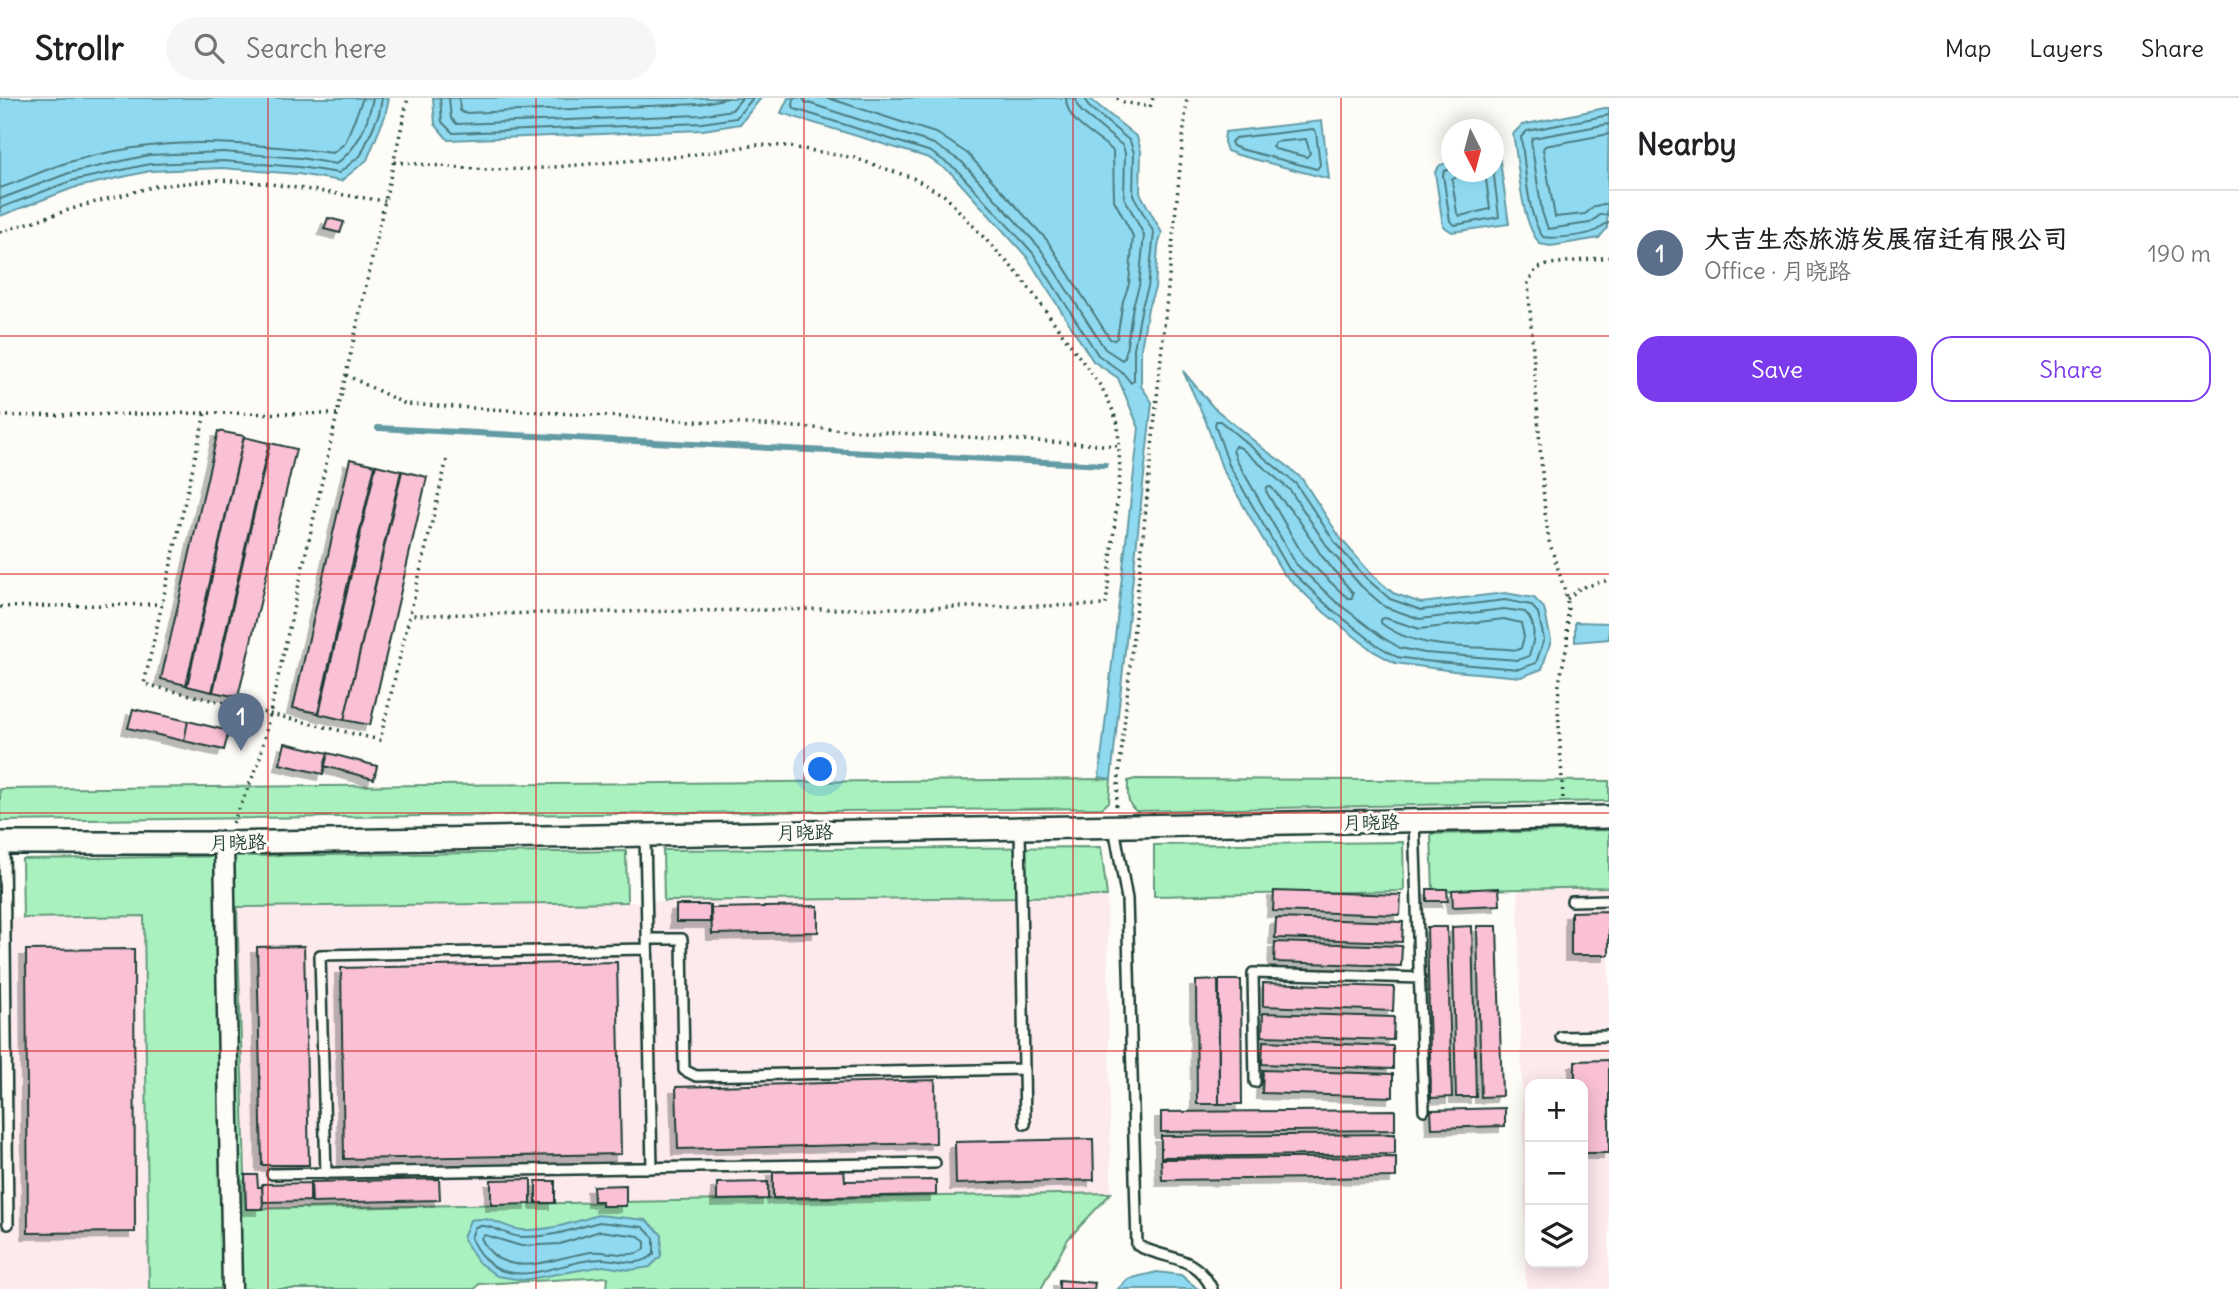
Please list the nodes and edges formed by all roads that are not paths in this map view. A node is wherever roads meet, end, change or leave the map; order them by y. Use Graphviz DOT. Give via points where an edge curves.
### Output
graph roads {
  1 [pos="1609,817"];
  2 [pos="1414,821"];
  3 [pos="1114,827"];
  4 [pos="1020,828"];
  5 [pos="645,835"];
  6 [pos="2,843"];
  7 [pos="224,843"];
  8 [pos="1609,900"];
  9 [pos="1573,901"];
  10 [pos="647,944"];
  11 [pos="1420,978"];
  12 [pos="1609,1036"];
  13 [pos="1561,1037"];
  14 [pos="1024,1069"];
  15 [pos="1255,1082"];
  16 [pos="1424,1110"];
  17 [pos="1025,1124"];
  18 [pos="936,1163"];
  19 [pos="652,1168"];
  20 [pos="272,1174"];
  21 [pos="326,1174"];
  22 [pos="8,1224"];
  23 [pos="232,1289"];
  24 [pos="1212,1289"];
  1 -- 2 [label="street, 月晓路"];
  2 -- 3 [label="street, 月晓路"];
  2 -- 11 [label="lane"];
  3 -- 4 [label="street, 月晓路"];
  3 -- 24 [label="lane" via="1127,899 1137,1245 1182,1259 1200,1272"];
  4 -- 5 [label="street, 月晓路"];
  4 -- 14 [label="lane"];
  5 -- 7 [label="street, 月晓路"];
  5 -- 10 [label="lane"];
  6 -- 7 [label="street, 月晓路"];
  6 -- 22 [label="lane"];
  7 -- 23 [label="street"];
  8 -- 9 [label="lane"];
  10 -- 14 [label="lane" via="682,939 684,1070 696,1076"];
  10 -- 19 [label="lane"];
  10 -- 21 [label="lane" via="320,955"];
  11 -- 15 [label="lane" via="1252,973"];
  11 -- 16 [label="lane"];
  12 -- 13 [label="lane"];
  14 -- 17 [label="lane"];
  18 -- 19 [label="lane"];
  19 -- 21 [label="lane"];
  20 -- 21 [label="lane"];
}
